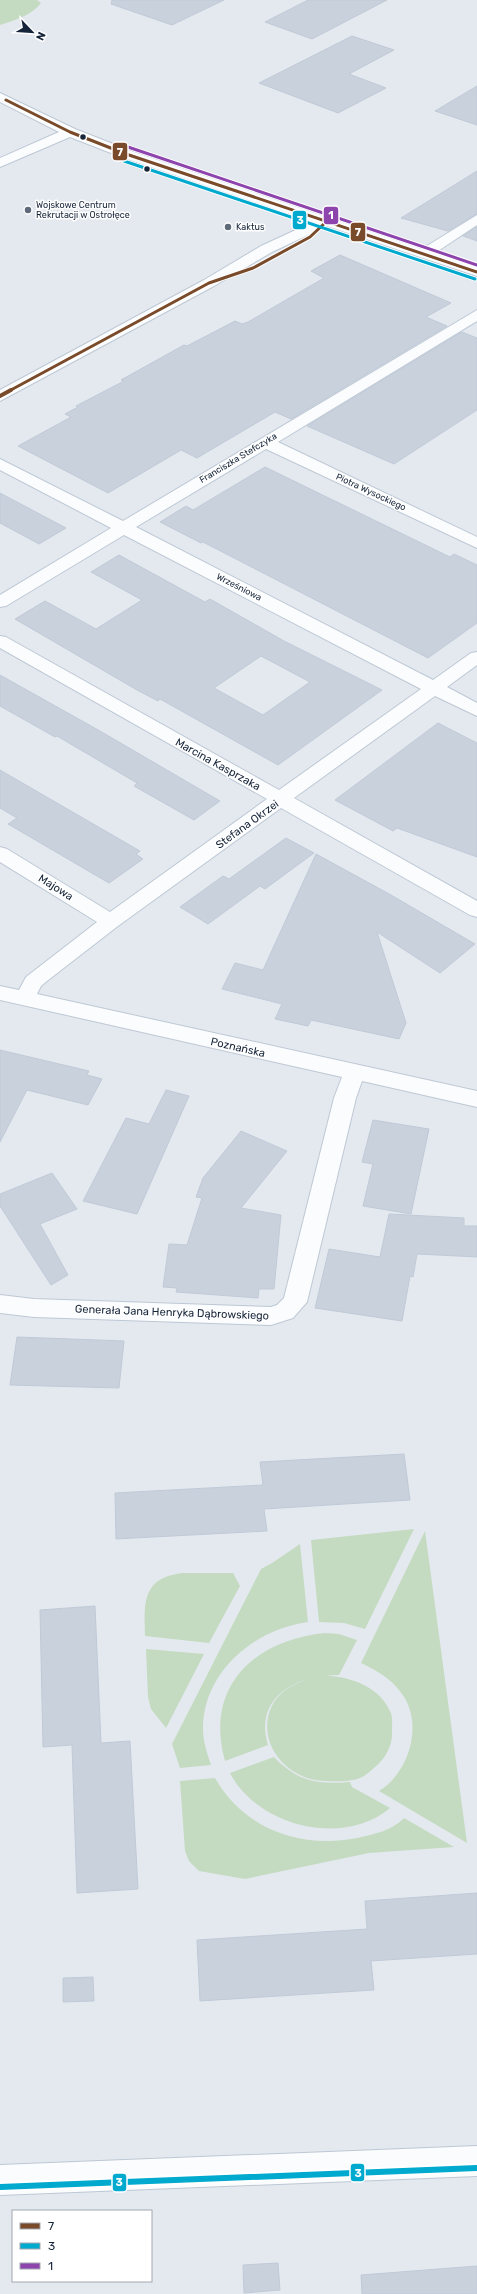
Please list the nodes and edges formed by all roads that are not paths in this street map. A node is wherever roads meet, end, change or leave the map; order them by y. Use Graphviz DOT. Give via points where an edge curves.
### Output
graph roads {
  1 [pos="0,97"];
  2 [pos="70,132"];
  3 [pos="0,163"];
  4 [pos="477,219"];
  5 [pos="327,221"];
  6 [pos="424,254"];
  7 [pos="477,272"];
  8 [pos="477,315"];
  9 [pos="0,396"];
  10 [pos="265,442"];
  11 [pos="0,464"];
  12 [pos="124,527"];
  13 [pos="477,543"];
  14 [pos="0,602"];
  15 [pos="0,641"];
  16 [pos="477,657"];
  17 [pos="434,688"];
  18 [pos="477,710"];
  19 [pos="281,799"];
  20 [pos="0,853"];
  21 [pos="477,910"];
  22 [pos="112,921"];
  23 [pos="0,993"];
  24 [pos="25,998"];
  25 [pos="354,1073"];
  26 [pos="477,1099"];
  27 [pos="0,1304"];
  28 [pos="477,2161"];
  29 [pos="0,2180"];
  1 -- 2 [label="street"];
  2 -- 3 [label="street"];
  2 -- 5 [label="street" via="126,154"];
  4 -- 6 [label="street"];
  5 -- 6 [label="street"];
  5 -- 9 [label="street" via="310,237 253,268 209,283"];
  6 -- 7 [label="street"];
  8 -- 10 [label="street, Franciszka Stefczyka"];
  10 -- 12 [label="street, Franciszka Stefczyka"];
  10 -- 13 [label="street, Piotra Wysockiego"];
  11 -- 12 [label="street, Wrześniowa"];
  12 -- 14 [label="street, Franciszka Stefczyka"];
  12 -- 17 [label="street, Wrześniowa"];
  15 -- 19 [label="street, Marcina Kasprzaka"];
  16 -- 17 [label="street, Stefana Okrzei"];
  17 -- 18 [label="street, Wrześniowa"];
  17 -- 19 [label="street, Stefana Okrzei"];
  19 -- 21 [label="street, Marcina Kasprzaka"];
  19 -- 22 [label="street, Stefana Okrzei"];
  20 -- 22 [label="street, Majowa"];
  22 -- 24 [label="street, Stefana Okrzei" via="33,982"];
  23 -- 24 [label="street, Poznańska"];
  24 -- 25 [label="street, Poznańska"];
  25 -- 26 [label="street, Poznańska"];
  25 -- 27 [label="street, Generała Jana Henryka Dąbrowskiego" via="345,1098 295,1302 285,1312 271,1316 34,1308"];
  28 -- 29 [label="street"];
}
